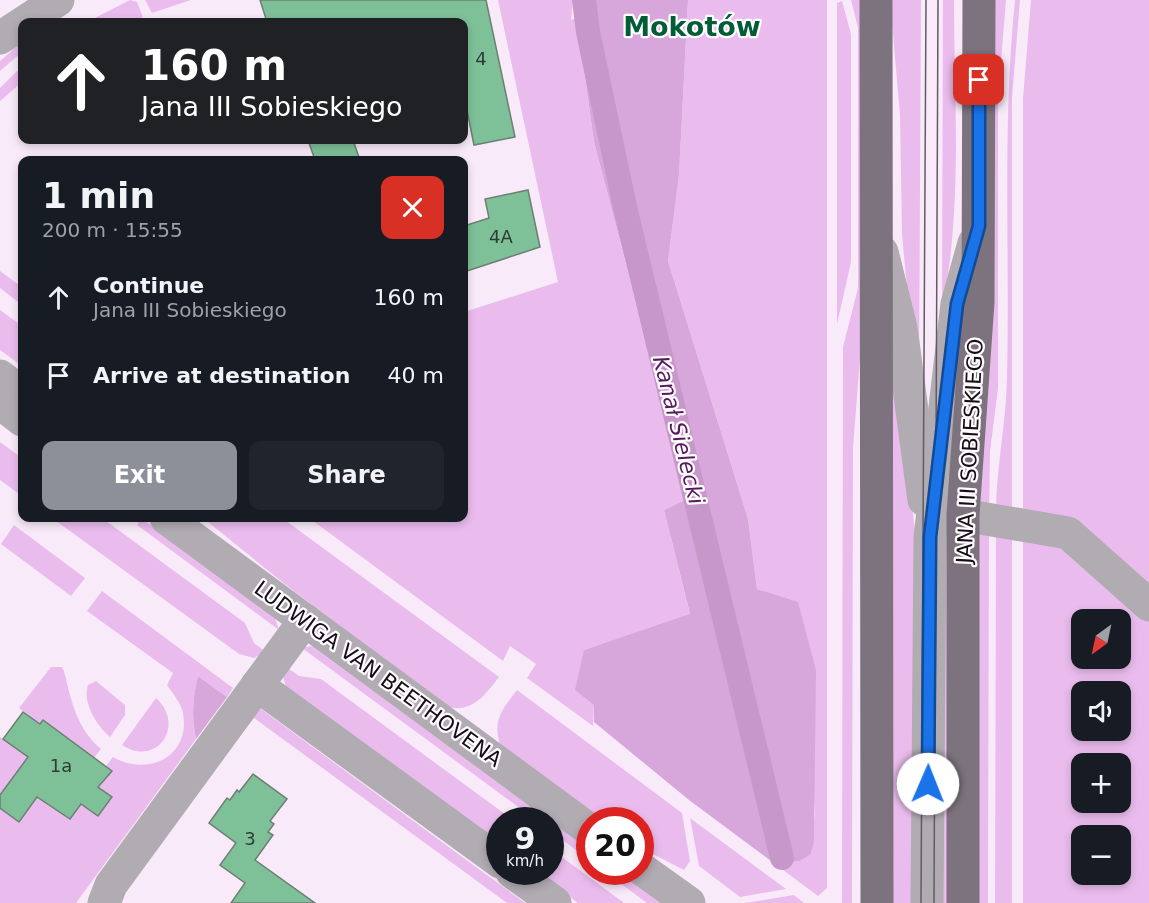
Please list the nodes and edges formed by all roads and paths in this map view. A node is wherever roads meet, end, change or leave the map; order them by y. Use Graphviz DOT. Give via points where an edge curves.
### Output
graph roads {
  1 [pos="58,0"];
  2 [pos="876,0"];
  3 [pos="979,0"];
  4 [pos="31,18"];
  5 [pos="18,26"];
  6 [pos="0,38"];
  7 [pos="875,225"];
  8 [pos="979,226"];
  9 [pos="0,376"];
  10 [pos="18,390"];
  11 [pos="0,403"];
  12 [pos="18,417"];
  13 [pos="963,515"];
  14 [pos="171,522"];
  15 [pos="930,537"];
  16 [pos="1149,605"];
  17 [pos="305,620"];
  18 [pos="257,685"];
  19 [pos="576,820"];
  20 [pos="486,852"];
  21 [pos="654,878"];
  22 [pos="530,885"];
  23 [pos="104,903"];
  24 [pos="555,903"];
  25 [pos="688,903"];
  26 [pos="877,903"];
  27 [pos="927,903"];
  28 [pos="963,903"];
  1 -- 4 [label="street"];
  2 -- 7 [label="main road"];
  3 -- 8 [label="main road, JANA III SOBIESKIEGO"];
  5 -- 6 [label="street"];
  7 -- 15 [label="street" via="901,328"];
  7 -- 26 [label="main road"];
  8 -- 13 [label="main road, JANA III SOBIESKIEGO" via="976,340"];
  8 -- 15 [label="street" via="957,304"];
  9 -- 10 [label="street"];
  11 -- 12 [label="street"];
  13 -- 16 [label="street" via="1068,533"];
  13 -- 28 [label="main road, JANA III SOBIESKIEGO"];
  14 -- 17 [label="street, LUDWIGA VAN BEETHOVENA"];
  15 -- 27 [label="street"];
  17 -- 18 [label="street"];
  17 -- 19 [label="street, LUDWIGA VAN BEETHOVENA"];
  18 -- 20 [label="street"];
  18 -- 23 [label="street" via="111,885"];
  21 -- 25 [label="street"];
  22 -- 24 [label="street"];
}
